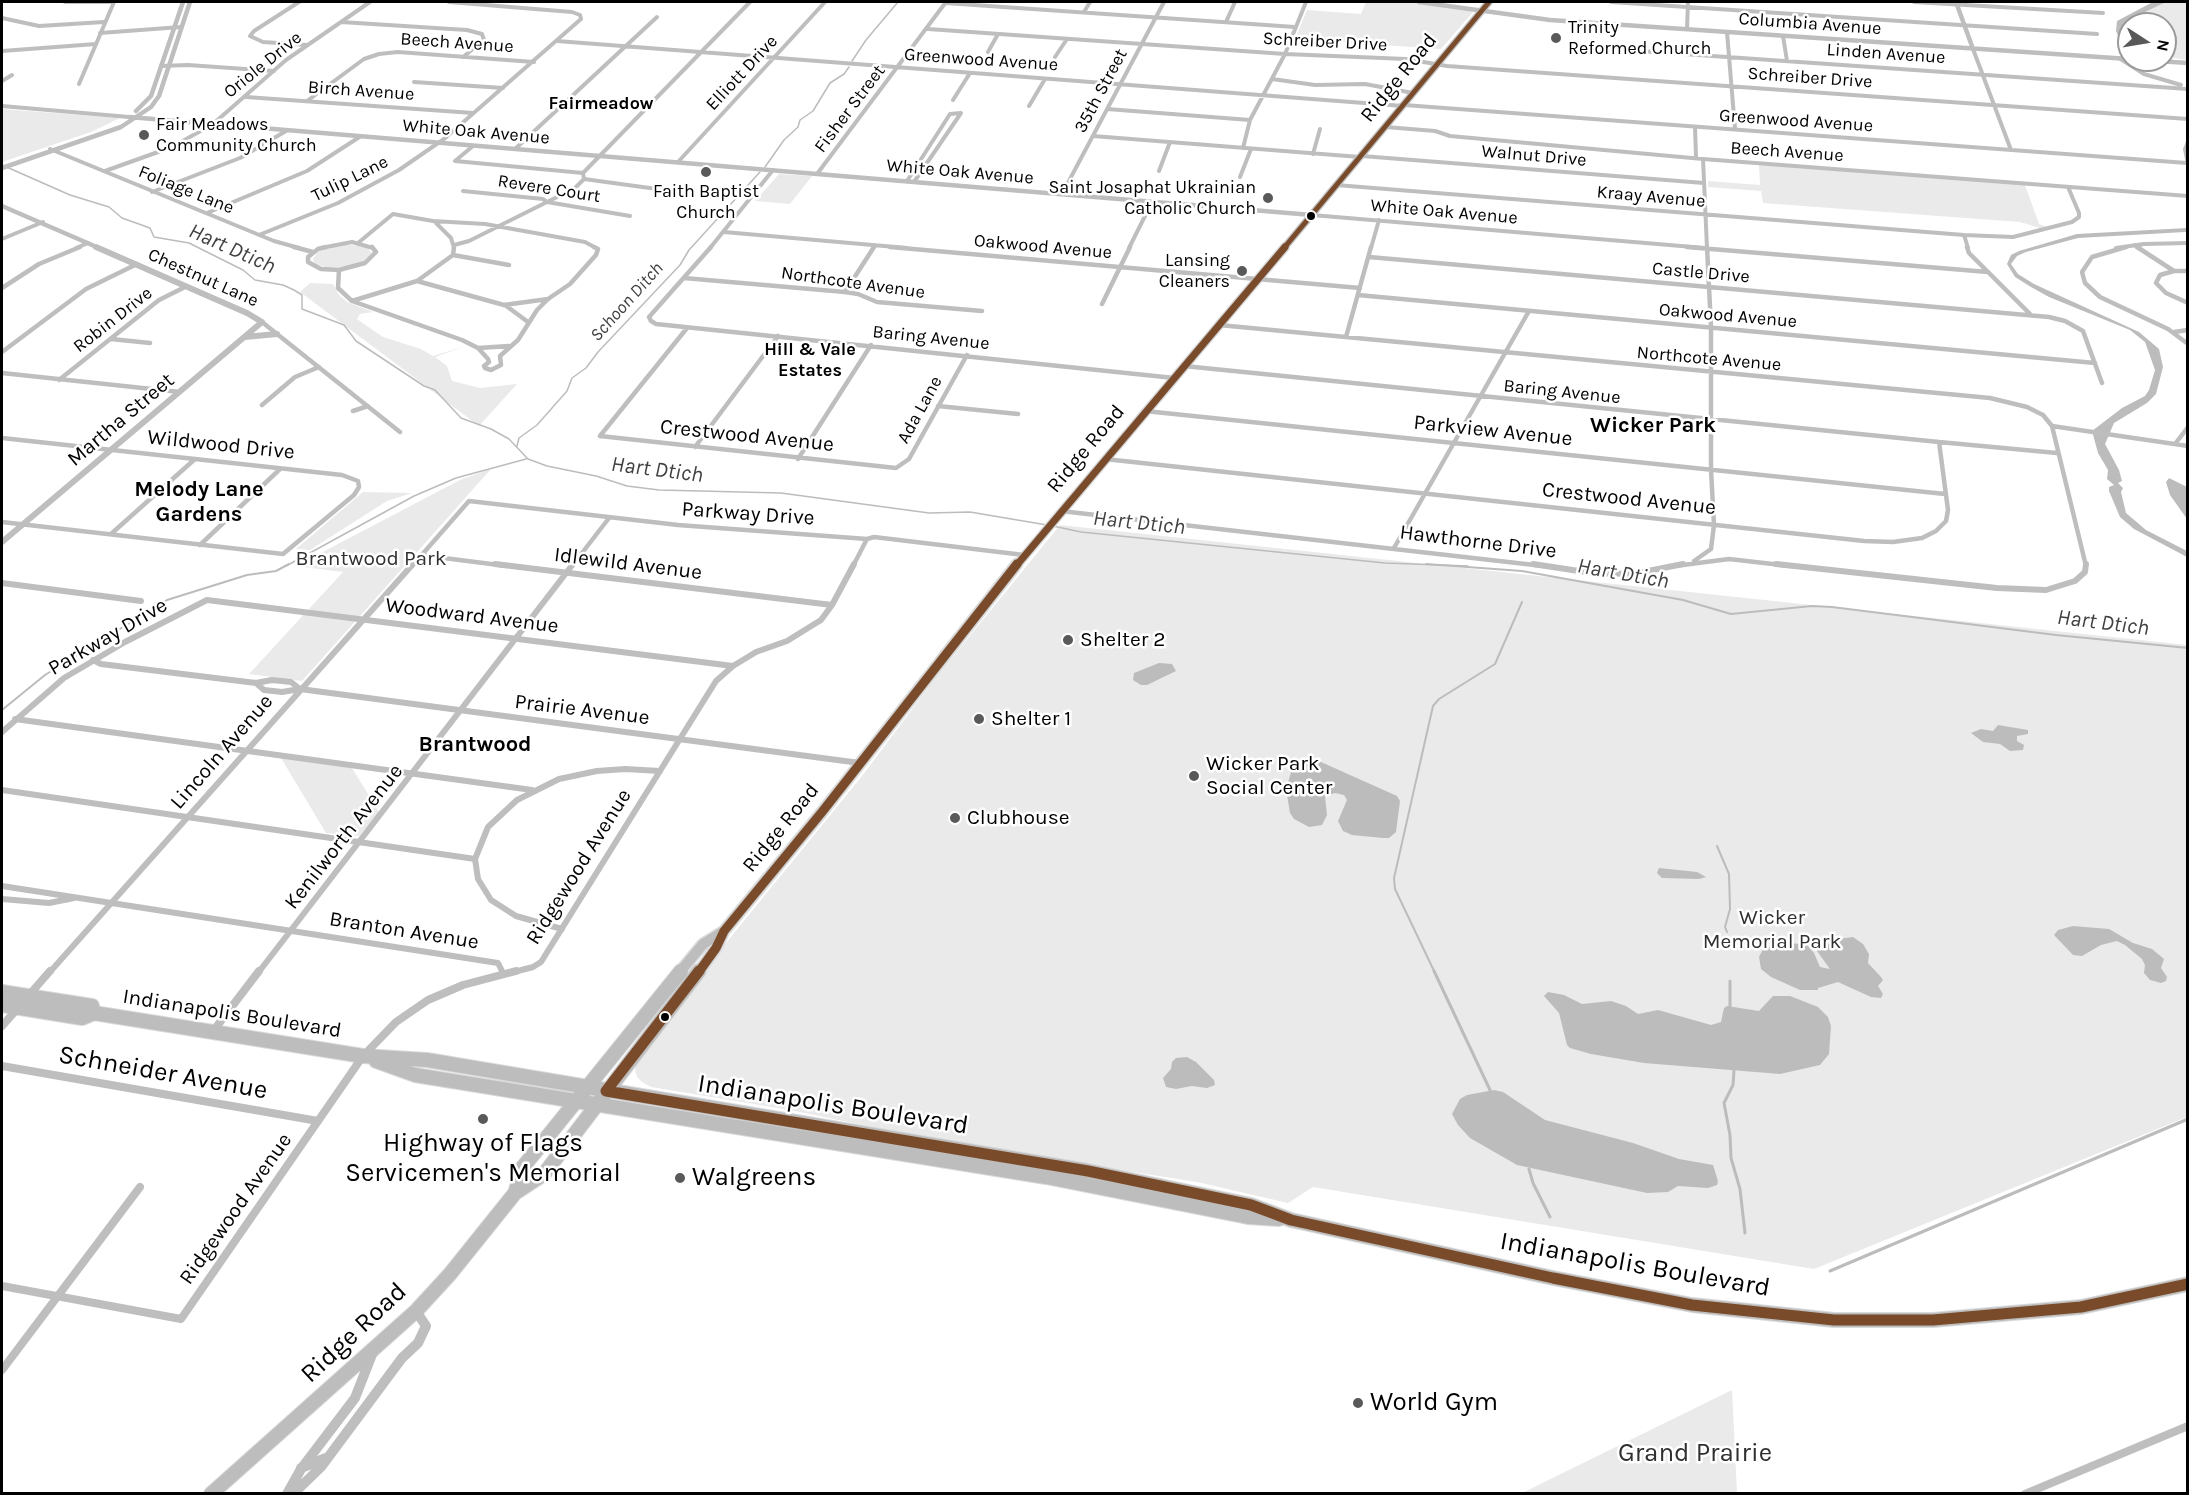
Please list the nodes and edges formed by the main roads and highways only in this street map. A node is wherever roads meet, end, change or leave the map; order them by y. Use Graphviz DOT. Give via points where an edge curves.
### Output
graph roads {
  1 [pos="1489,2"];
  2 [pos="724,931"];
  3 [pos="2,992"];
  4 [pos="2,1005"];
  5 [pos="94,1013"];
  6 [pos="363,1056"];
  7 [pos="585,1088"];
  8 [pos="606,1091"];
  9 [pos="574,1102"];
  10 [pos="595,1105"];
  11 [pos="515,1193"];
  12 [pos="1291,1220"];
  13 [pos="2187,1284"];
  14 [pos="211,1494"];
  1 -- 2 [label="main road, Ridge Road" via="1043,531"];
  2 -- 7 [label="main road, Ridge Road" via="703,944"];
  2 -- 8 [label="main road, Ridge Road" via="716,948 661,1023"];
  3 -- 5 [label="main road, Indianapolis Boulevard" via="92,1006"];
  4 -- 5 [label="main road, Indianapolis Boulevard" via="82,1018"];
  5 -- 6 [label="main road, Indianapolis Boulevard"];
  6 -- 7 [label="main road, Indianapolis Boulevard" via="427,1060"];
  6 -- 9 [label="main road, Indianapolis Boulevard" via="415,1075"];
  7 -- 8 [label="main road, Indianapolis Boulevard"];
  7 -- 9 [label="main road, Ridge Road"];
  8 -- 10 [label="main road, Ridge Road"];
  8 -- 12 [label="main road, Indianapolis Boulevard" via="1088,1171 1251,1205"];
  9 -- 10 [label="main road, Indianapolis Boulevard"];
  9 -- 11 [label="main road, Ridge Road" via="523,1167"];
  10 -- 11 [label="main road, Ridge Road" via="544,1174"];
  10 -- 12 [label="main road, Indianapolis Boulevard" via="1046,1177 1248,1217"];
  11 -- 14 [label="main road, Ridge Road" via="416,1311"];
  12 -- 13 [label="main road, Indianapolis Boulevard" via="1628,1294 1834,1320 1933,1320 2032,1313 2092,1305"];
}
